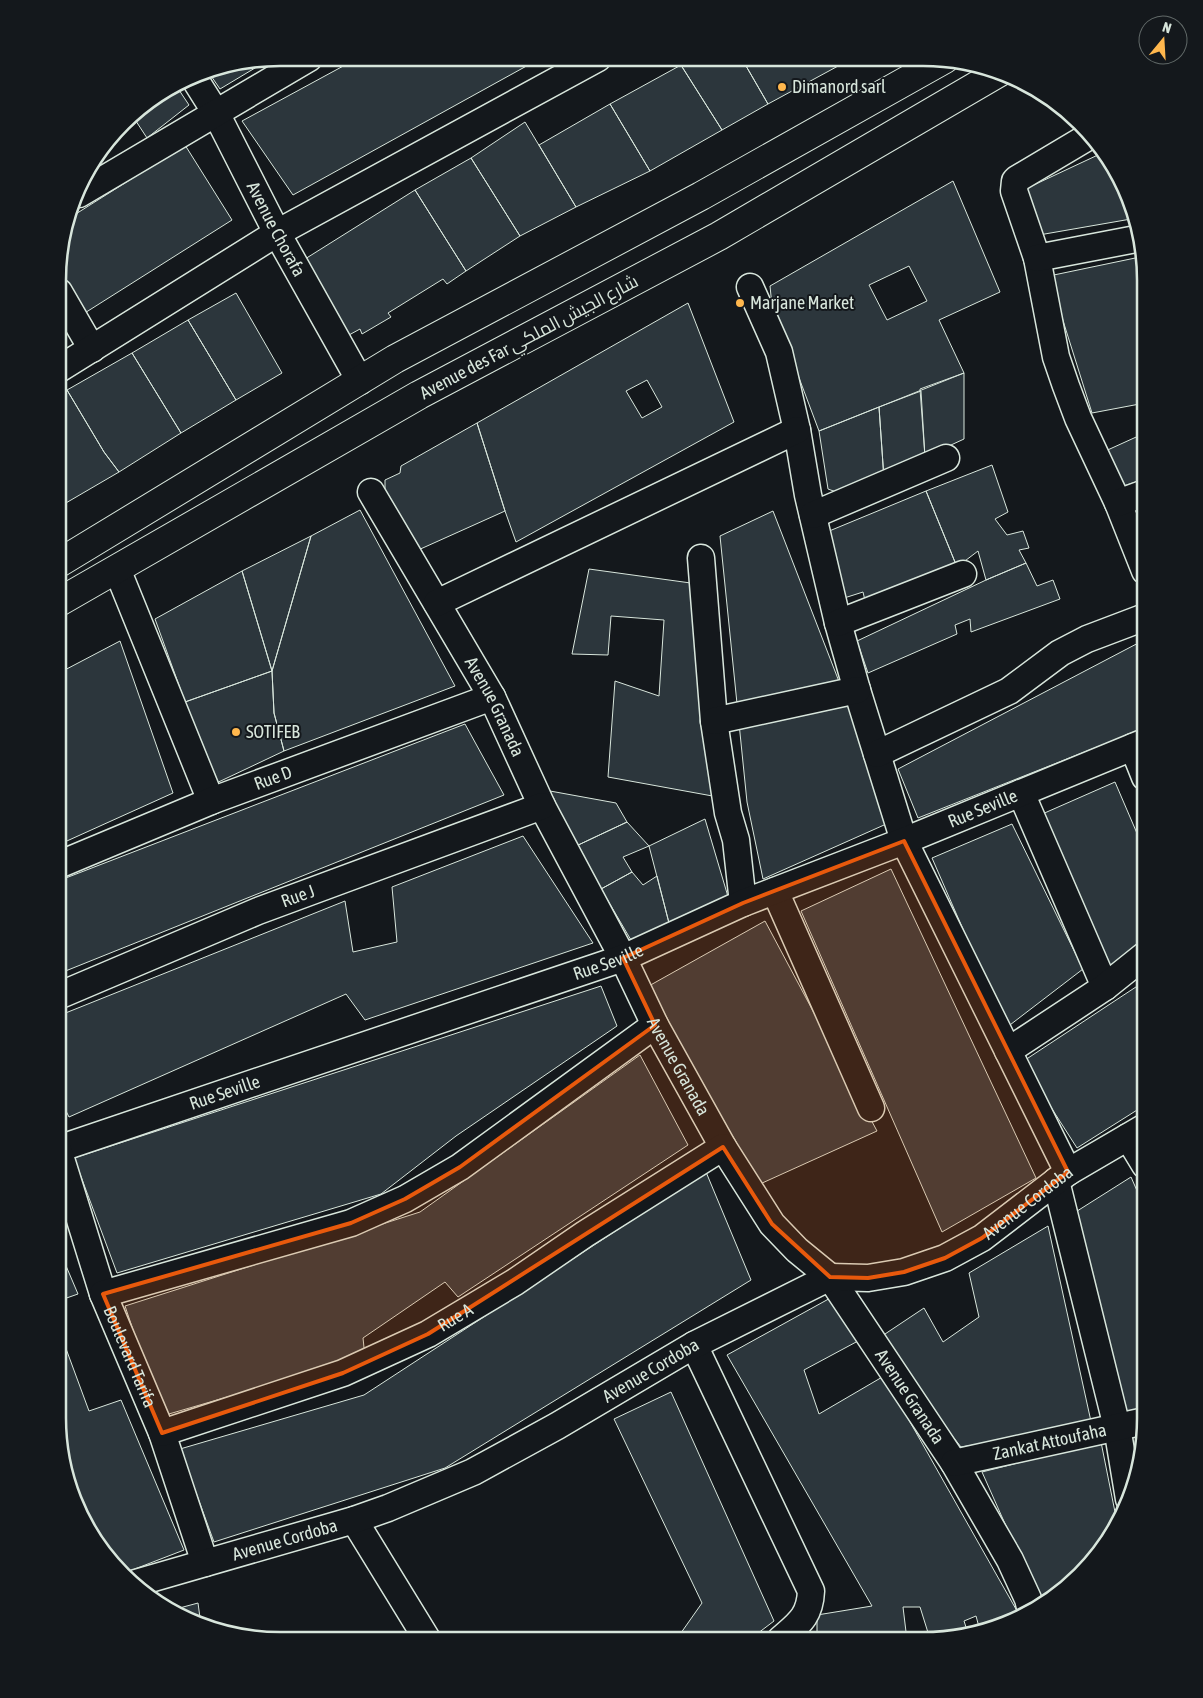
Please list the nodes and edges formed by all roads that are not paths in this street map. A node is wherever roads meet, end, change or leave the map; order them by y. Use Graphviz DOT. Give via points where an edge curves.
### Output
graph roads {
  1 [pos="295,66"];
  2 [pos="583,66"];
  3 [pos="931,67"];
  4 [pos="990,78"];
  5 [pos="197,83"];
  6 [pos="216,113"];
  7 [pos="1084,139"];
  8 [pos="91,180"];
  9 [pos="278,233"];
  10 [pos="1133,240"];
  11 [pos="1037,258"];
  12 [pos="750,287"];
  13 [pos="66,304"];
  14 [pos="92,349"];
  15 [pos="66,365"];
  16 [pos="360,381"];
  17 [pos="797,430"];
  18 [pos="946,458"];
  19 [pos="371,492"];
  20 [pos="1137,496"];
  21 [pos="1118,503"];
  22 [pos="813,515"];
  23 [pos="1137,551"];
  24 [pos="702,558"];
  25 [pos="66,559"];
  26 [pos="118,569"];
  27 [pos="963,574"];
  28 [pos="66,598"];
  29 [pos="437,603"];
  30 [pos="1137,620"];
  31 [pos="838,622"];
  32 [pos="856,690"];
  33 [pos="492,697"];
  34 [pos="714,721"];
  35 [pos="1137,745"];
  36 [pos="878,754"];
  37 [pos="1021,793"];
  38 [pos="211,801"];
  39 [pos="542,806"];
  40 [pos="904,840"];
  41 [pos="66,862"];
  42 [pos="775,891"];
  43 [pos="744,903"];
  44 [pos="623,958"];
  45 [pos="1137,962"];
  46 [pos="1106,987"];
  47 [pos="66,993"];
  48 [pos="655,1025"];
  49 [pos="1008,1051"];
  50 [pos="871,1108"];
  51 [pos="1136,1132"];
  52 [pos="66,1146"];
  53 [pos="723,1146"];
  54 [pos="66,1175"];
  55 [pos="1062,1177"];
  56 [pos="830,1277"];
  57 [pos="103,1294"];
  58 [pos="694,1345"];
  59 [pos="1137,1423"];
  60 [pos="1117,1427"];
  61 [pos="162,1433"];
  62 [pos="954,1463"];
  63 [pos="1126,1482"];
  64 [pos="354,1520"];
  65 [pos="205,1563"];
  66 [pos="142,1581"];
  67 [pos="1029,1603"];
  68 [pos="423,1632"];
  69 [pos="789,1632"];
  1 -- 6 [label="street"];
  2 -- 9 [label="street"];
  3 -- 16 [label="main road" via="701,196 395,358"];
  4 -- 26 [label="main road, Avenue des Far شارع الجيش الملكي" via="719,236 419,395"];
  5 -- 6 [label="street, Avenue Chorafa"];
  6 -- 8 [label="street"];
  6 -- 9 [label="street, Avenue Chorafa"];
  7 -- 11 [label="street" via="1015,181 1014,191"];
  9 -- 14 [label="street"];
  9 -- 16 [label="street, Avenue Chorafa"];
  10 -- 11 [label="street"];
  11 -- 21 [label="street" via="1058,364 1078,418"];
  12 -- 17 [label="street" via="779,352"];
  13 -- 14 [label="street"];
  14 -- 15 [label="street"];
  16 -- 25 [label="main road"];
  17 -- 22 [label="street"];
  17 -- 29 [label="street"];
  18 -- 22 [label="street"];
  19 -- 29 [label="street, Avenue Granada"];
  20 -- 21 [label="street"];
  21 -- 23 [label="street"];
  22 -- 31 [label="street"];
  24 -- 34 [label="street"];
  26 -- 28 [label="main road, Avenue des Far شارع الجيش الملكي"];
  26 -- 38 [label="street"];
  27 -- 31 [label="street"];
  29 -- 33 [label="street, Avenue Granada"];
  30 -- 36 [label="street" via="1087,639 1060,653 1009,691"];
  31 -- 32 [label="street"];
  32 -- 34 [label="street"];
  32 -- 36 [label="street"];
  33 -- 38 [label="street, Rue D"];
  33 -- 39 [label="street, Avenue Granada"];
  34 -- 43 [label="street"];
  35 -- 37 [label="street, Rue Seville"];
  36 -- 40 [label="street"];
  37 -- 40 [label="street, Rue Seville"];
  37 -- 46 [label="street"];
  38 -- 41 [label="street, Rue D"];
  39 -- 44 [label="street, Avenue Granada"];
  39 -- 47 [label="street, Rue J" via="258,911"];
  40 -- 42 [label="street, Rue Seville"];
  40 -- 49 [label="street"];
  42 -- 43 [label="street, Rue Seville"];
  42 -- 50 [label="street"];
  43 -- 44 [label="street, Rue Seville"];
  44 -- 48 [label="street, Avenue Granada"];
  44 -- 52 [label="street, Rue Seville"];
  45 -- 46 [label="street"];
  46 -- 49 [label="street"];
  48 -- 53 [label="street, Avenue Granada"];
  48 -- 57 [label="street" via="460,1166 405,1199 351,1223"];
  49 -- 55 [label="street"];
  51 -- 55 [label="street, Avenue Cordoba"];
  53 -- 56 [label="street, Avenue Granada" via="772,1224"];
  53 -- 61 [label="street, Rue A" via="515,1282 428,1334 342,1374"];
  54 -- 57 [label="street, Boulevard Tarifa"];
  55 -- 56 [label="street, Avenue Cordoba" via="982,1238 945,1258 904,1272 868,1278"];
  55 -- 60 [label="street"];
  56 -- 58 [label="street, Avenue Cordoba"];
  56 -- 62 [label="street, Avenue Granada"];
  57 -- 61 [label="street, Boulevard Tarifa"];
  58 -- 64 [label="street, Avenue Cordoba" via="472,1472"];
  58 -- 69 [label="street" via="811,1591 807,1613"];
  59 -- 60 [label="street, Zankat Attoufaha"];
  60 -- 62 [label="street, Zankat Attoufaha"];
  60 -- 63 [label="street"];
  61 -- 65 [label="street, Boulevard Tarifa"];
  62 -- 67 [label="street, Avenue Granada" via="1010,1560"];
  64 -- 65 [label="street, Avenue Cordoba"];
  64 -- 68 [label="street"];
  65 -- 66 [label="street, Avenue Cordoba"];
}
